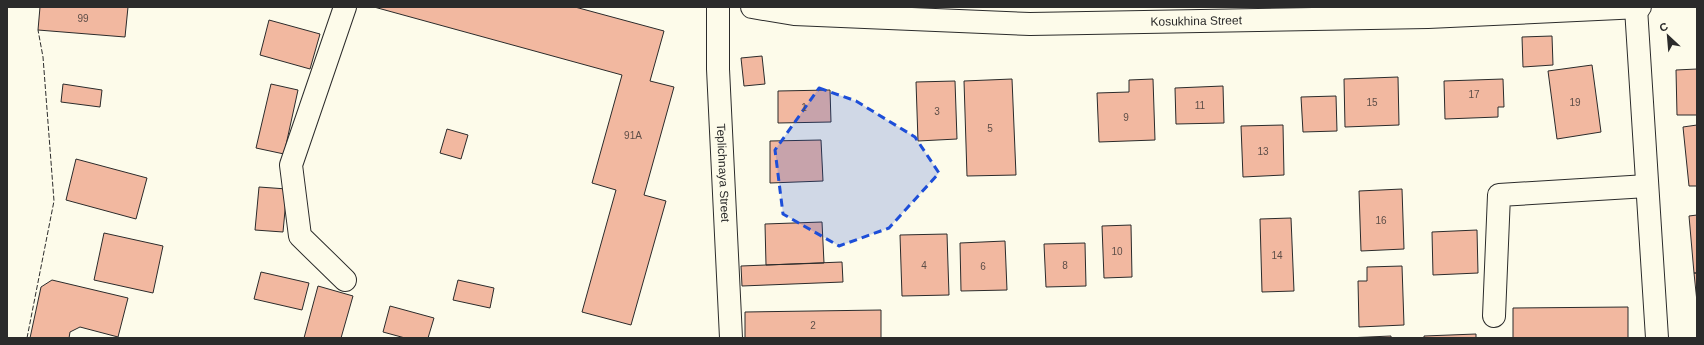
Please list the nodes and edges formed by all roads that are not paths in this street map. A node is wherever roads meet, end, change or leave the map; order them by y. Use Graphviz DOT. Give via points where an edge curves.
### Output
graph roads {
  1 [pos="345,7"];
  2 [pos="718,7"];
  3 [pos="752,7"];
  4 [pos="1640,7"];
  5 [pos="1636,8"];
  6 [pos="1647,186"];
  7 [pos="344,280"];
  8 [pos="1494,316"];
  9 [pos="731,338"];
  10 [pos="1657,338"];
  1 -- 7 [label="street" via="291,165 300,236"];
  2 -- 9 [label="street, Teplichnaya Street" via="718,69"];
  3 -- 5 [label="street, Kosukhina Street" via="794,14 1030,24 1428,17"];
  4 -- 5 [label="street, Kosukhina Street"];
  5 -- 6 [label="street"];
  6 -- 8 [label="street" via="1499,195"];
  6 -- 10 [label="street"];
}
